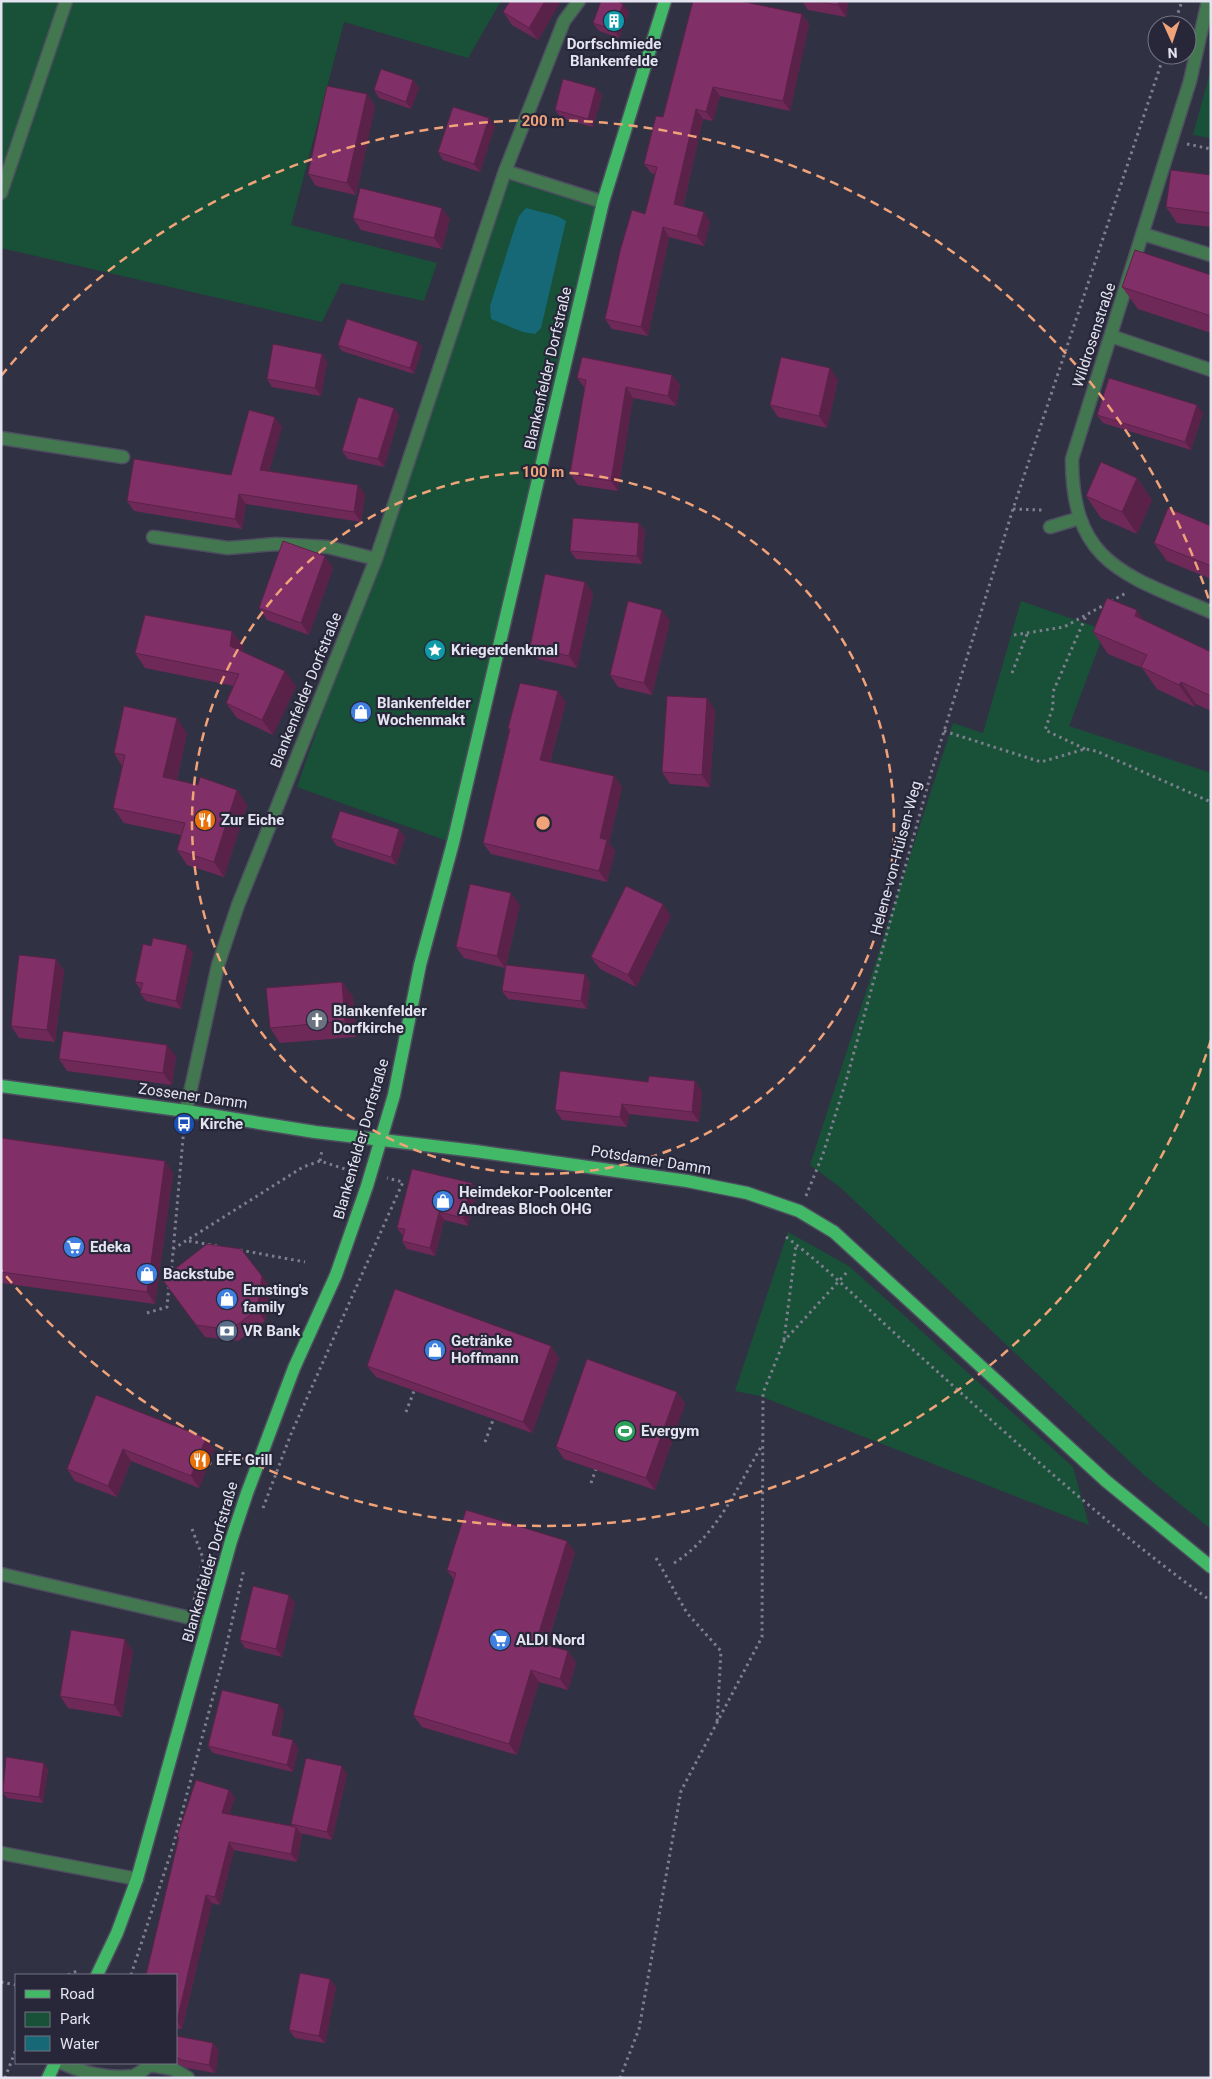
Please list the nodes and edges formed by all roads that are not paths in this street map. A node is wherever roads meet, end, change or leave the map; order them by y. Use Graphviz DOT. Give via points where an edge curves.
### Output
graph roads {
  1 [pos="66,1"];
  2 [pos="578,1"];
  3 [pos="665,1"];
  4 [pos="1208,1"];
  5 [pos="505,171"];
  6 [pos="1,194"];
  7 [pos="603,202"];
  8 [pos="1143,234"];
  9 [pos="1211,255"];
  10 [pos="1111,336"];
  11 [pos="1211,370"];
  12 [pos="1,438"];
  13 [pos="124,457"];
  14 [pos="1080,518"];
  15 [pos="1050,527"];
  16 [pos="153,537"];
  17 [pos="376,559"];
  18 [pos="1211,612"];
  19 [pos="1,1086"];
  20 [pos="186,1111"];
  21 [pos="380,1140"];
  22 [pos="1211,1567"];
  23 [pos="1,1574"];
  24 [pos="208,1622"];
  25 [pos="1,1853"];
  26 [pos="137,1879"];
  27 [pos="97,1974"];
  28 [pos="55,2064"];
  29 [pos="64,2064"];
  30 [pos="48,2078"];
  31 [pos="188,2078"];
  1 -- 6 [label="street"];
  2 -- 5 [label="street, Blankenfelder Dorfstraße" via="564,21"];
  3 -- 7 [label="main road, Blankenfelder Dorfstraße"];
  4 -- 8 [label="street, Wildrosenstraße" via="1190,81"];
  5 -- 7 [label="street"];
  5 -- 17 [label="street, Blankenfelder Dorfstraße"];
  7 -- 21 [label="main road, Blankenfelder Dorfstraße" via="453,843 420,965 394,1095"];
  8 -- 9 [label="street"];
  8 -- 10 [label="street, Wildrosenstraße"];
  10 -- 11 [label="street"];
  10 -- 14 [label="street, Wildrosenstraße" via="1072,459 1072,488"];
  12 -- 13 [label="street"];
  14 -- 15 [label="street"];
  14 -- 18 [label="street, Wildrosenstraße" via="1089,541 1116,568"];
  16 -- 17 [label="street" via="228,548 276,544 328,546"];
  17 -- 20 [label="street, Blankenfelder Dorfstraße" via="238,905 218,965"];
  19 -- 20 [label="main road, Zossener Damm"];
  20 -- 21 [label="main road, Zossener Damm"];
  21 -- 22 [label="main road, Potsdamer Damm" via="687,1181 747,1193 799,1211 834,1232 1106,1481"];
  21 -- 24 [label="main road, Blankenfelder Dorfstraße" via="336,1274 294,1368 246,1493"];
  23 -- 24 [label="street"];
  24 -- 26 [label="main road, Blankenfelder Dorfstraße"];
  25 -- 26 [label="street"];
  26 -- 27 [label="main road, Blankenfelder Dorfstraße"];
  28 -- 30 [label="main road"];
  29 -- 31 [label="street" via="81,2072 112,2078 134,2076 150,2065 173,2069"];
}
